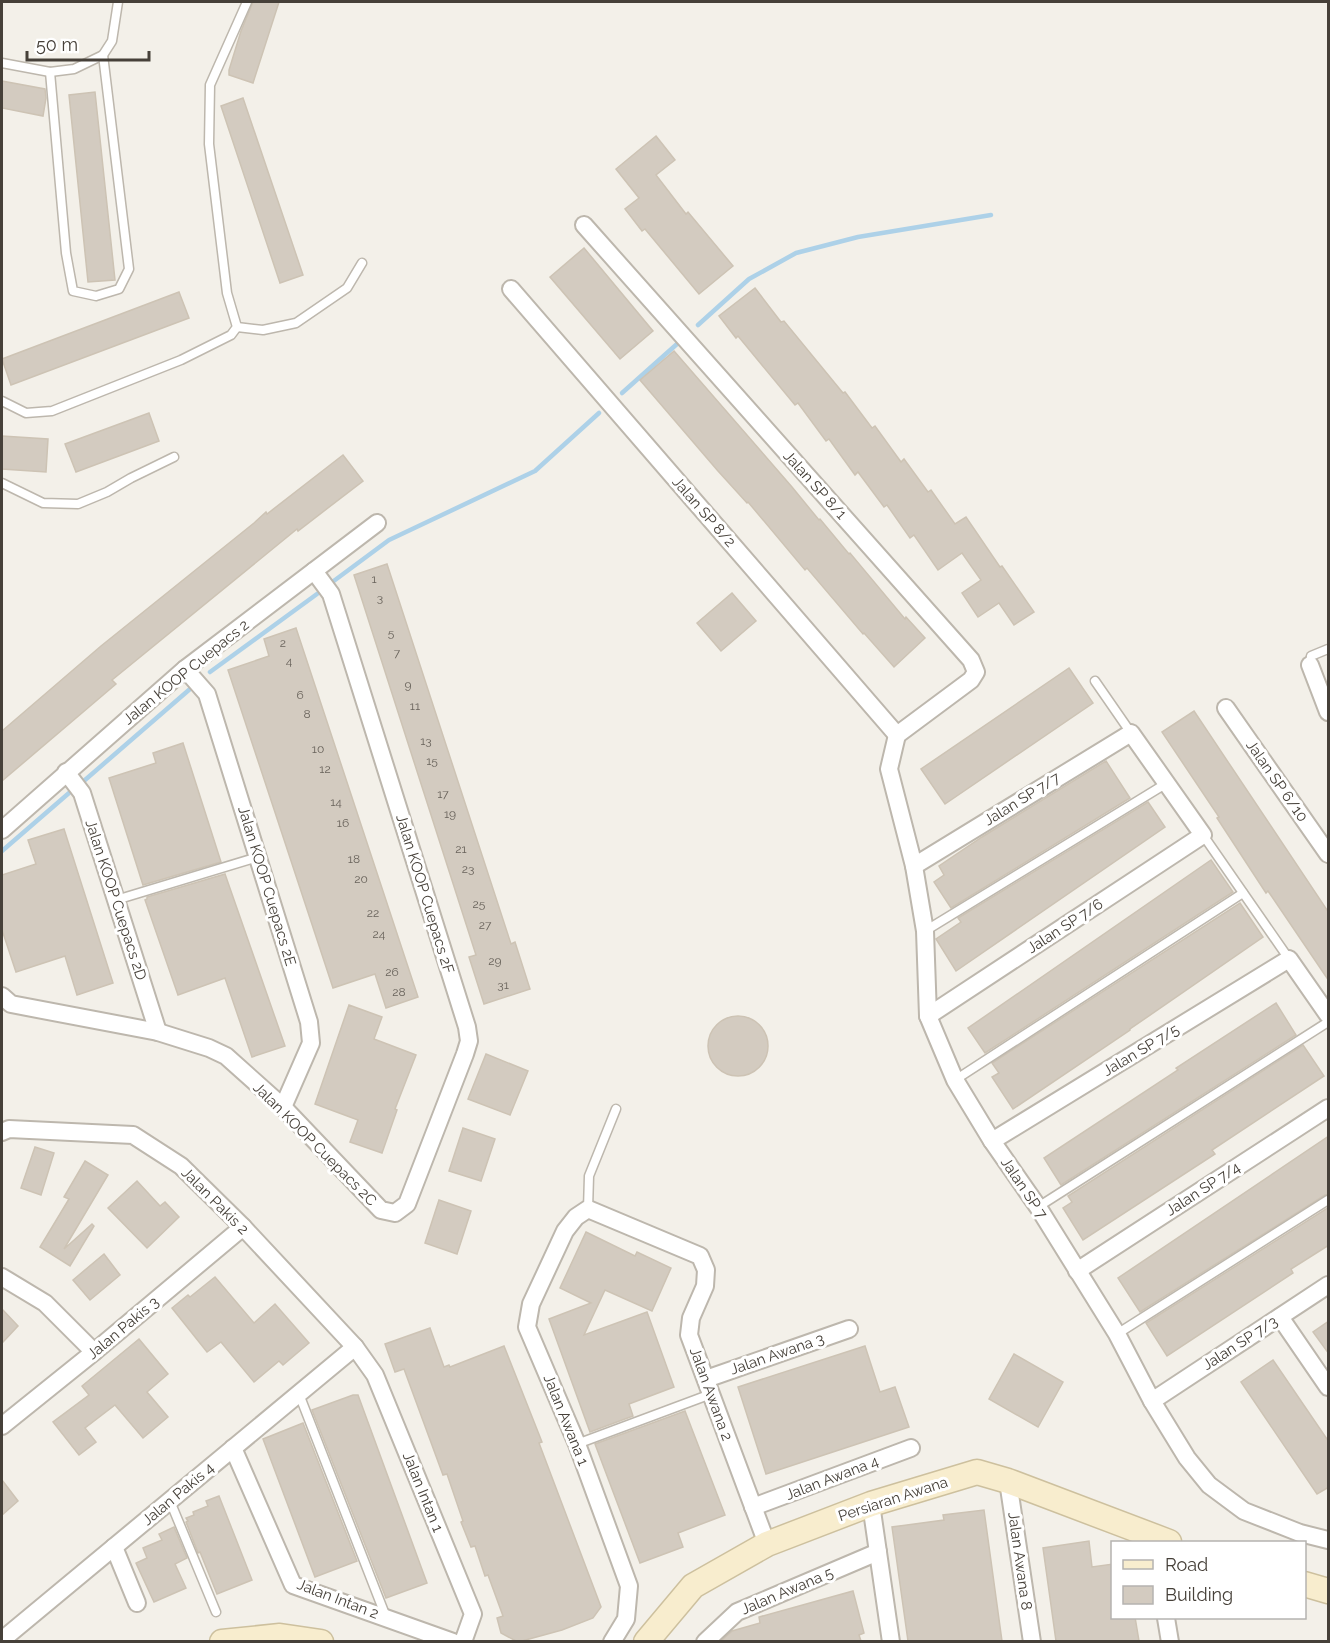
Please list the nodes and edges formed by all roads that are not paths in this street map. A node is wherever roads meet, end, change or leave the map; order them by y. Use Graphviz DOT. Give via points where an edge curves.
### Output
graph roads {
  1 [pos="118,2"];
  2 [pos="247,2"];
  3 [pos="103,55"];
  4 [pos="2,63"];
  5 [pos="50,72"];
  6 [pos="584,225"];
  7 [pos="362,263"];
  8 [pos="511,289"];
  9 [pos="237,327"];
  10 [pos="2,401"];
  11 [pos="174,457"];
  12 [pos="2,483"];
  13 [pos="377,523"];
  14 [pos="314,571"];
  15 [pos="1329,648"];
  16 [pos="1310,665"];
  17 [pos="185,669"];
  18 [pos="1095,681"];
  19 [pos="1226,708"];
  20 [pos="1329,712"];
  21 [pos="1131,733"];
  22 [pos="897,735"];
  23 [pos="66,772"];
  24 [pos="1167,783"];
  25 [pos="2,830"];
  26 [pos="1203,835"];
  27 [pos="1329,854"];
  28 [pos="258,857"];
  29 [pos="914,866"];
  30 [pos="1243,893"];
  31 [pos="116,900"];
  32 [pos="925,931"];
  33 [pos="1289,958"];
  34 [pos="2,996"];
  35 [pos="1329,1014"];
  36 [pos="928,1016"];
  37 [pos="1329,1022"];
  38 [pos="158,1032"];
  39 [pos="955,1080"];
  40 [pos="283,1107"];
  41 [pos="1329,1108"];
  42 [pos="616,1109"];
  43 [pos="2,1132"];
  44 [pos="992,1140"];
  45 [pos="1329,1200"];
  46 [pos="1038,1207"];
  47 [pos="588,1209"];
  48 [pos="394,1213"];
  49 [pos="243,1227"];
  50 [pos="1077,1271"];
  51 [pos="2,1277"];
  52 [pos="1329,1285"];
  53 [pos="1280,1317"];
  54 [pos="849,1329"];
  55 [pos="1117,1334"];
  56 [pos="355,1347"];
  57 [pos="94,1352"];
  58 [pos="708,1386"];
  59 [pos="1329,1387"];
  60 [pos="299,1394"];
  61 [pos="1152,1401"];
  62 [pos="2,1426"];
  63 [pos="577,1444"];
  64 [pos="233,1448"];
  65 [pos="911,1448"];
  66 [pos="1008,1481"];
  67 [pos="170,1501"];
  68 [pos="871,1504"];
  69 [pos="753,1507"];
  70 [pos="1329,1540"];
  71 [pos="1160,1541"];
  72 [pos="768,1544"];
  73 [pos="114,1547"];
  74 [pos="878,1552"];
  75 [pos="1306,1584"];
  76 [pos="1329,1591"];
  77 [pos="137,1603"];
  78 [pos="216,1612"];
  79 [pos="386,1618"];
  80 [pos="1166,1619"];
  81 [pos="2,1641"];
  82 [pos="222,1641"];
  83 [pos="321,1641"];
  84 [pos="453,1641"];
  85 [pos="463,1641"];
  86 [pos="612,1641"];
  87 [pos="646,1641"];
  88 [pos="705,1641"];
  89 [pos="891,1641"];
  90 [pos="1032,1641"];
  91 [pos="1170,1641"];
  1 -- 3 [label="lane" via="112,42"];
  2 -- 9 [label="lane" via="210,85 209,144 227,293"];
  3 -- 5 [label="lane" via="74,69"];
  3 -- 5 [label="lane" via="129,269 119,290 96,296 73,291"];
  4 -- 5 [label="lane"];
  6 -- 22 [label="street, Jalan SP 8/1" via="971,660 976,672 971,680"];
  7 -- 9 [label="lane" via="347,288 296,323 263,330"];
  8 -- 22 [label="street, Jalan SP 8/2"];
  9 -- 10 [label="lane" via="231,335 181,360 52,411 26,413"];
  11 -- 12 [label="lane" via="78,504 43,503"];
  13 -- 14 [label="street, Jalan KOOP Cuepacs 2"];
  14 -- 17 [label="street, Jalan KOOP Cuepacs 2"];
  14 -- 48 [label="street, Jalan KOOP Cuepacs 2F" via="331,594 469,1041 407,1204"];
  15 -- 16 [label="lane" via="1311,656"];
  16 -- 20 [label="street"];
  17 -- 23 [label="street, Jalan KOOP Cuepacs 2"];
  17 -- 28 [label="street, Jalan KOOP Cuepacs 2E" via="207,694"];
  18 -- 21 [label="lane"];
  19 -- 27 [label="street, Jalan SP 6/10"];
  21 -- 24 [label="street"];
  21 -- 29 [label="street, Jalan SP 7/7"];
  22 -- 29 [label="street, Jalan SP 7" via="890,769"];
  23 -- 25 [label="street, Jalan KOOP Cuepacs 2"];
  23 -- 31 [label="street, Jalan KOOP Cuepacs 2D" via="82,793"];
  24 -- 26 [label="street"];
  24 -- 32 [label="lane"];
  26 -- 30 [label="lane"];
  26 -- 36 [label="street, Jalan SP 7/6"];
  28 -- 31 [label="lane"];
  28 -- 40 [label="street, Jalan KOOP Cuepacs 2E" via="309,1022 311,1043"];
  29 -- 32 [label="street, Jalan SP 7"];
  30 -- 33 [label="lane"];
  30 -- 39 [label="lane"];
  31 -- 38 [label="street, Jalan KOOP Cuepacs 2D"];
  32 -- 36 [label="street, Jalan SP 7"];
  33 -- 35 [label="street"];
  33 -- 44 [label="street, Jalan SP 7/5"];
  34 -- 38 [label="street, Jalan KOOP Cuepacs 2C" via="11,1004"];
  36 -- 39 [label="street, Jalan SP 7"];
  37 -- 46 [label="lane"];
  38 -- 40 [label="street, Jalan KOOP Cuepacs 2C" via="226,1056"];
  39 -- 44 [label="street, Jalan SP 7"];
  40 -- 48 [label="street, Jalan KOOP Cuepacs 2C" via="381,1210"];
  41 -- 50 [label="street, Jalan SP 7/4"];
  42 -- 47 [label="lane" via="589,1176"];
  43 -- 49 [label="street, Jalan Pakis 2" via="9,1129 133,1135 181,1166"];
  44 -- 46 [label="street, Jalan SP 7"];
  45 -- 55 [label="lane"];
  46 -- 50 [label="street, Jalan SP 7"];
  47 -- 58 [label="street, Jalan Awana 2" via="700,1256 706,1270 705,1286 690,1318 689,1335"];
  47 -- 63 [label="street, Jalan Awana 1" via="565,1231 531,1304 527,1327"];
  49 -- 56 [label="street, Jalan Pakis 2"];
  49 -- 57 [label="street, Jalan Pakis 3"];
  50 -- 55 [label="street, Jalan SP 7"];
  51 -- 57 [label="street" via="45,1303"];
  52 -- 53 [label="street, Jalan SP 7/3"];
  53 -- 59 [label="street"];
  53 -- 61 [label="street, Jalan SP 7/3"];
  54 -- 58 [label="street, Jalan Awana 3"];
  55 -- 61 [label="street, Jalan SP 7"];
  56 -- 60 [label="street, Jalan Pakis 4"];
  56 -- 85 [label="street, Jalan Intan 1" via="375,1375 473,1614"];
  57 -- 62 [label="street, Jalan Pakis 3"];
  58 -- 63 [label="lane"];
  58 -- 69 [label="street, Jalan Awana 2"];
  60 -- 64 [label="street, Jalan Pakis 4"];
  60 -- 79 [label="lane"];
  61 -- 70 [label="street, Jalan SP 7" via="1187,1458 1209,1485 1244,1511"];
  63 -- 86 [label="street, Jalan Awana 1" via="629,1586 626,1619"];
  64 -- 67 [label="street, Jalan Pakis 4"];
  64 -- 79 [label="street, Jalan Intan 2" via="293,1585"];
  65 -- 69 [label="street, Jalan Awana 4"];
  66 -- 68 [label="street, Persiaran Awana" via="977,1472"];
  66 -- 71 [label="street, Persiaran Awana"];
  66 -- 90 [label="street, Jalan Awana 8"];
  67 -- 73 [label="street, Jalan Pakis 4"];
  67 -- 78 [label="lane"];
  68 -- 72 [label="street, Persiaran Awana"];
  68 -- 74 [label="street"];
  69 -- 72 [label="street, Jalan Awana 2"];
  72 -- 87 [label="street, Persiaran Awana" via="693,1586"];
  73 -- 77 [label="street"];
  73 -- 81 [label="street, Jalan Pakis 4"];
  74 -- 88 [label="street, Jalan Awana 5" via="737,1612"];
  74 -- 89 [label="street"];
  75 -- 76 [label="street"];
  79 -- 84 [label="street, Jalan Intan 2"];
  80 -- 91 [label="street"];
  82 -- 83 [label="street" via="280,1636"];
}
